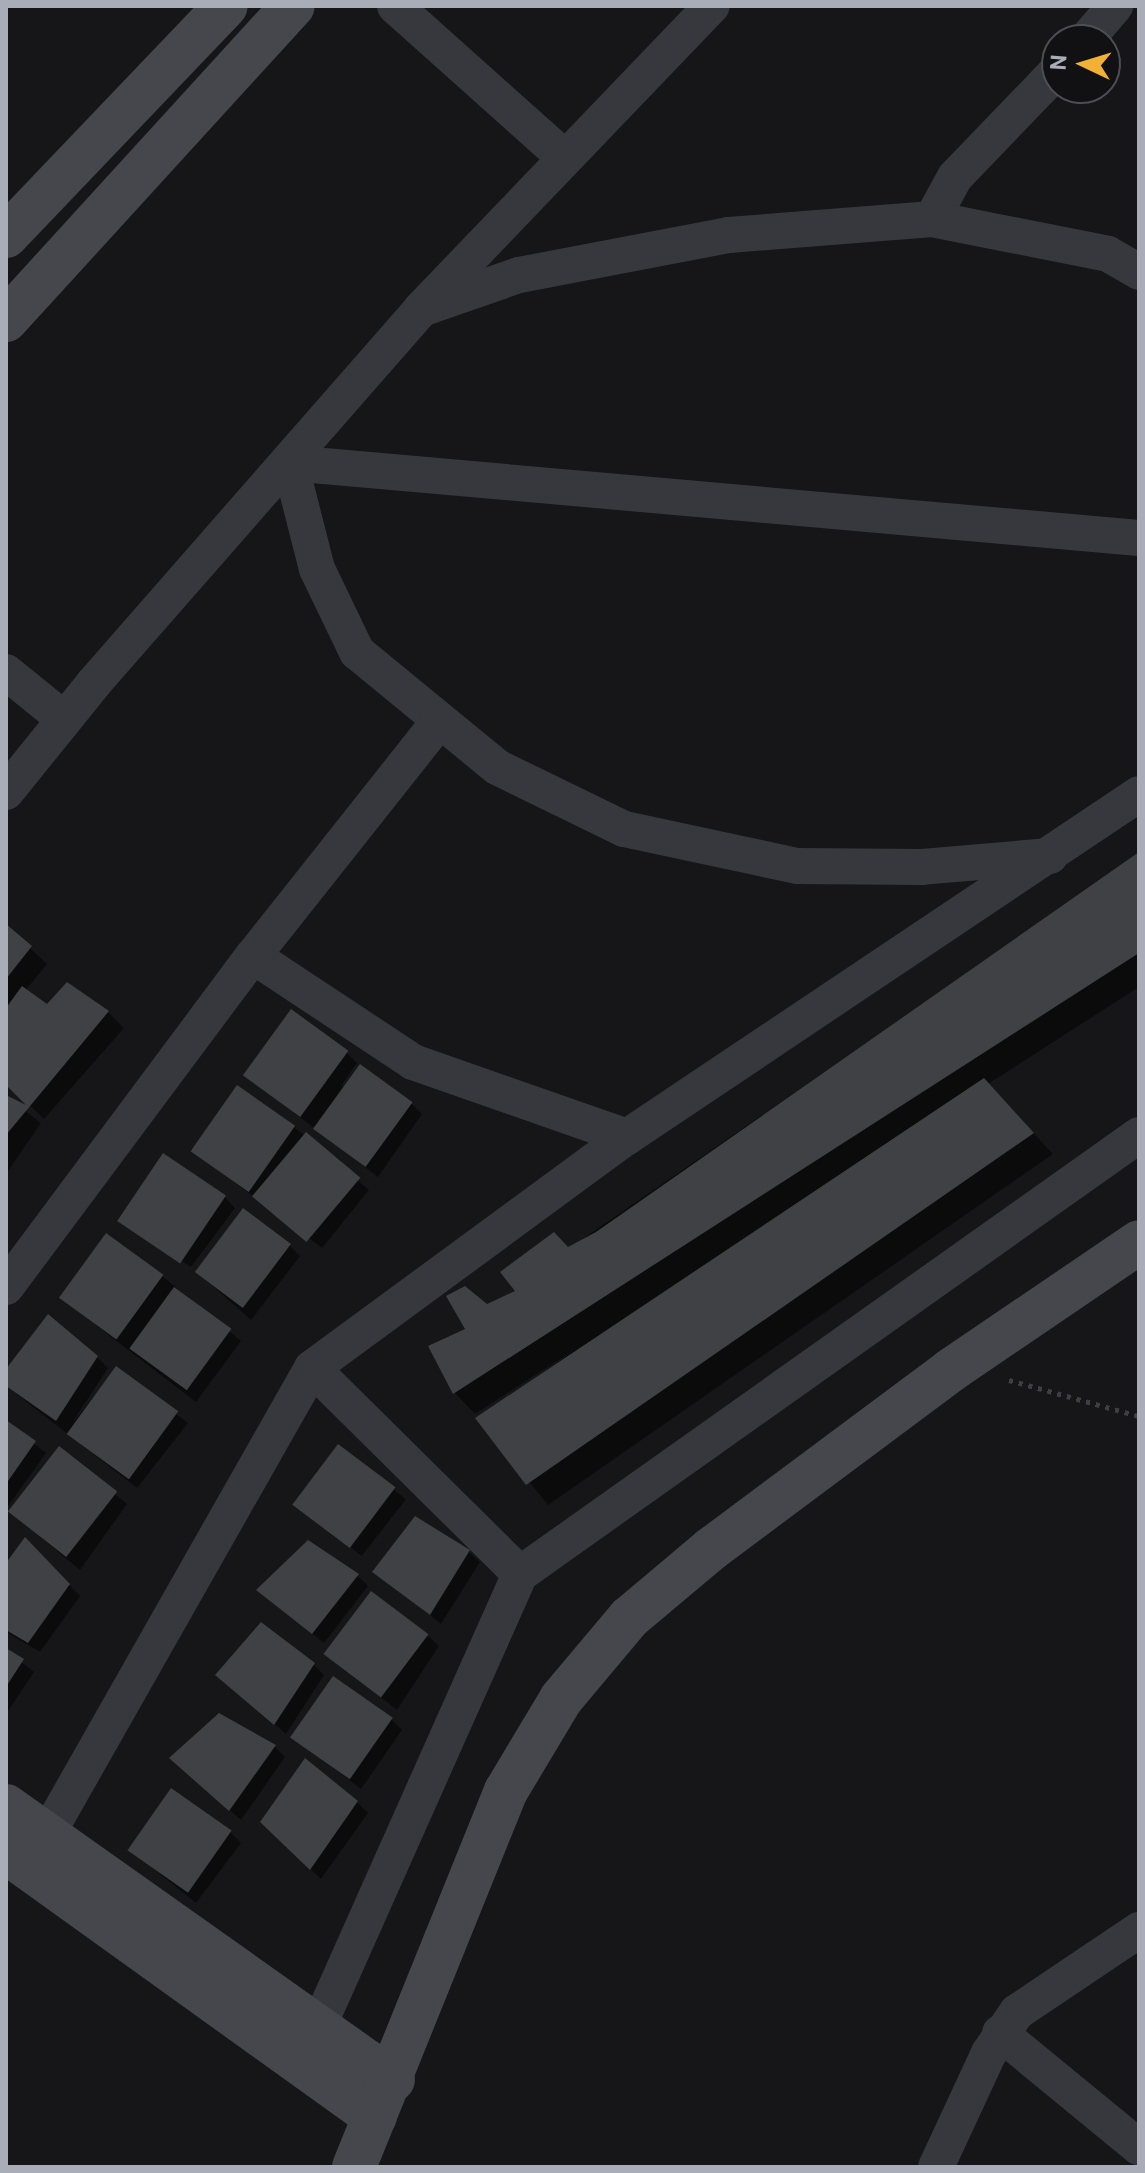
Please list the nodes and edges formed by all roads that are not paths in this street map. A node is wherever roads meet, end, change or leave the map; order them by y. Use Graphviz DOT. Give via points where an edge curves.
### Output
graph roads {
  1 [pos="226,6"];
  2 [pos="293,6"];
  3 [pos="395,6"];
  4 [pos="712,6"];
  5 [pos="1115,6"];
  6 [pos="1100,24"];
  7 [pos="1041,88"];
  8 [pos="565,158"];
  9 [pos="932,219"];
  10 [pos="6,236"];
  11 [pos="1139,272"];
  12 [pos="421,309"];
  13 [pos="6,320"];
  14 [pos="290,463"];
  15 [pos="1139,538"];
  16 [pos="6,672"];
  17 [pos="64,719"];
  18 [pos="438,723"];
  19 [pos="6,792"];
  20 [pos="1139,794"];
  21 [pos="1050,856"];
  22 [pos="253,956"];
  23 [pos="1139,1135"];
  24 [pos="627,1137"];
  25 [pos="1139,1242"];
  26 [pos="6,1287"];
  27 [pos="312,1368"];
  28 [pos="520,1574"];
  29 [pos="6,1806"];
  30 [pos="27,1852"];
  31 [pos="1139,1930"];
  32 [pos="1000,2033"];
  33 [pos="310,2046"];
  34 [pos="384,2099"];
  35 [pos="1139,2147"];
  36 [pos="354,2167"];
  37 [pos="936,2167"];
  1 -- 10 [label="street"];
  2 -- 13 [label="street"];
  3 -- 8 [label="street"];
  4 -- 8 [label="street"];
  5 -- 6 [label="street"];
  7 -- 9 [label="street" via="955,177"];
  8 -- 12 [label="street"];
  9 -- 11 [label="street" via="1108,254"];
  9 -- 12 [label="street" via="729,235 519,275"];
  12 -- 14 [label="street"];
  14 -- 15 [label="street"];
  14 -- 17 [label="street"];
  14 -- 18 [label="street" via="317,569 357,652"];
  16 -- 17 [label="street"];
  17 -- 19 [label="street"];
  18 -- 21 [label="street" via="497,767 624,829 709,851 828,867 922,867"];
  18 -- 22 [label="street"];
  20 -- 21 [label="street"];
  21 -- 24 [label="street"];
  22 -- 24 [label="street" via="413,1062"];
  22 -- 26 [label="street"];
  23 -- 28 [label="street"];
  24 -- 27 [label="street"];
  25 -- 34 [label="street" via="951,1370 653,1598 561,1699 506,1791"];
  27 -- 28 [label="street"];
  27 -- 30 [label="street"];
  28 -- 33 [label="street"];
  29 -- 30 [label="street"];
  30 -- 33 [label="street"];
  31 -- 32 [label="street" via="1017,2012"];
  32 -- 35 [label="street"];
  32 -- 37 [label="street"];
  33 -- 34 [label="street"];
  34 -- 36 [label="street"];
}
